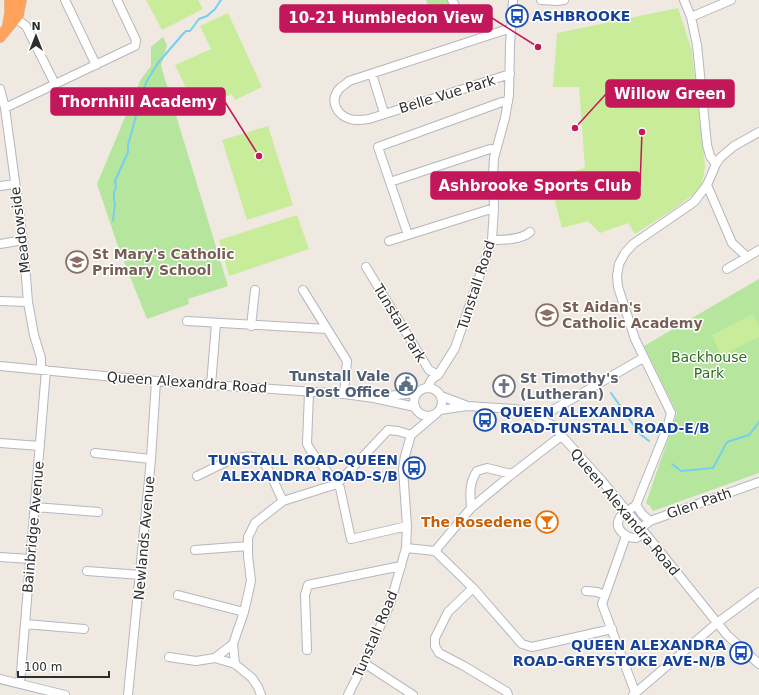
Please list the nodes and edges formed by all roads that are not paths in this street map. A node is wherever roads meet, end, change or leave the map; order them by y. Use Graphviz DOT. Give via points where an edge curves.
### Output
graph roads {
  1 [pos="65,0"];
  2 [pos="116,0"];
  3 [pos="452,0"];
  4 [pos="513,0"];
  5 [pos="541,0"];
  6 [pos="564,0"];
  7 [pos="684,0"];
  8 [pos="731,0"];
  9 [pos="17,4"];
  10 [pos="691,17"];
  11 [pos="461,18"];
  12 [pos="511,28"];
  13 [pos="0,37"];
  14 [pos="96,65"];
  15 [pos="372,74"];
  16 [pos="510,74"];
  17 [pos="55,84"];
  18 [pos="0,89"];
  19 [pos="508,102"];
  20 [pos="5,108"];
  21 [pos="384,114"];
  22 [pos="758,134"];
  23 [pos="496,150"];
  24 [pos="716,164"];
  25 [pos="390,182"];
  26 [pos="15,184"];
  27 [pos="707,185"];
  28 [pos="0,186"];
  29 [pos="494,208"];
  30 [pos="530,232"];
  31 [pos="408,235"];
  32 [pos="23,240"];
  33 [pos="492,240"];
  34 [pos="389,242"];
  35 [pos="0,244"];
  36 [pos="759,250"];
  37 [pos="747,257"];
  38 [pos="366,267"];
  39 [pos="728,269"];
  40 [pos="255,290"];
  41 [pos="303,290"];
  42 [pos="0,301"];
  43 [pos="28,302"];
  44 [pos="187,322"];
  45 [pos="216,324"];
  46 [pos="251,326"];
  47 [pos="327,329"];
  48 [pos="643,358"];
  49 [pos="0,366"];
  50 [pos="44,370"];
  51 [pos="438,375"];
  52 [pos="156,381"];
  53 [pos="211,385"];
  54 [pos="427,388"];
  55 [pos="310,392"];
  56 [pos="417,393"];
  57 [pos="344,394"];
  58 [pos="440,394"];
  59 [pos="374,398"];
  60 [pos="467,406"];
  61 [pos="416,410"];
  62 [pos="439,412"];
  63 [pos="540,418"];
  64 [pos="413,433"];
  65 [pos="561,436"];
  66 [pos="0,443"];
  67 [pos="40,446"];
  68 [pos="95,452"];
  69 [pos="152,459"];
  70 [pos="512,474"];
  71 [pos="197,476"];
  72 [pos="759,482"];
  73 [pos="337,484"];
  74 [pos="283,501"];
  75 [pos="636,505"];
  76 [pos="35,507"];
  77 [pos="471,508"];
  78 [pos="627,511"];
  79 [pos="98,512"];
  80 [pos="650,521"];
  81 [pos="407,526"];
  82 [pos="643,531"];
  83 [pos="626,536"];
  84 [pos="248,546"];
  85 [pos="406,548"];
  86 [pos="195,550"];
  87 [pos="436,550"];
  88 [pos="0,557"];
  89 [pos="30,559"];
  90 [pos="401,566"];
  91 [pos="87,571"];
  92 [pos="141,575"];
  93 [pos="473,588"];
  94 [pos="586,591"];
  95 [pos="759,592"];
  96 [pos="178,595"];
  97 [pos="605,595"];
  98 [pos="244,612"];
  99 [pos="717,622"];
  100 [pos="25,624"];
  101 [pos="84,629"];
  102 [pos="612,629"];
  103 [pos="233,644"];
  104 [pos="307,650"];
  105 [pos="170,657"];
  106 [pos="215,658"];
  107 [pos="364,663"];
  108 [pos="235,664"];
  109 [pos="759,664"];
  110 [pos="0,681"];
  111 [pos="20,684"];
  112 [pos="54,694"];
  113 [pos="634,694"];
  114 [pos="65,695"];
  115 [pos="128,695"];
  116 [pos="261,695"];
  117 [pos="348,695"];
  118 [pos="412,695"];
  119 [pos="508,695"];
  1 -- 14 [label="street"];
  2 -- 14 [label="street" via="136,40 135,46"];
  3 -- 11 [label="street"];
  4 -- 12 [label="street, Tunstall Road"];
  5 -- 6 [label="street"];
  7 -- 10 [label="street"];
  8 -- 10 [label="street"];
  9 -- 13 [label="highway"];
  9 -- 17 [label="street"];
  10 -- 24 [label="street" via="697,45 707,145"];
  12 -- 15 [label="street"];
  12 -- 16 [label="street, Tunstall Road"];
  14 -- 17 [label="street"];
  15 -- 21 [label="street"];
  15 -- 21 [label="street" via="349,81 339,89 335,106 341,114 357,121"];
  16 -- 19 [label="street, Tunstall Road"];
  16 -- 21 [label="street, Belle Vue Park"];
  17 -- 20 [label="street"];
  18 -- 20 [label="street, Meadowside"];
  19 -- 23 [label="street, Tunstall Road"];
  19 -- 25 [label="street" via="378,147"];
  20 -- 26 [label="street, Meadowside"];
  22 -- 24 [label="street" via="730,149"];
  23 -- 25 [label="street" via="490,149"];
  23 -- 29 [label="street, Tunstall Road" via="493,175"];
  24 -- 27 [label="street"];
  25 -- 31 [label="street"];
  26 -- 28 [label="street"];
  26 -- 32 [label="street, Meadowside"];
  27 -- 37 [label="street" via="732,243"];
  27 -- 48 [label="street" via="694,202 629,248 619,264 618,287"];
  29 -- 31 [label="street"];
  29 -- 33 [label="street, Tunstall Road"];
  30 -- 33 [label="street" via="526,236"];
  31 -- 34 [label="street"];
  32 -- 35 [label="street"];
  32 -- 43 [label="street, Meadowside"];
  33 -- 51 [label="street, Tunstall Road" via="455,348"];
  36 -- 37 [label="street"];
  37 -- 39 [label="street"];
  38 -- 51 [label="street, Tunstall Park" via="429,370"];
  40 -- 46 [label="street"];
  41 -- 47 [label="street"];
  42 -- 43 [label="street"];
  43 -- 50 [label="street, Meadowside"];
  44 -- 45 [label="street"];
  45 -- 46 [label="street"];
  45 -- 53 [label="street"];
  46 -- 47 [label="street"];
  47 -- 57 [label="street" via="347,361"];
  48 -- 63 [label="street"];
  48 -- 75 [label="street" via="671,413"];
  49 -- 50 [label="street, Queen Alexandra Road"];
  50 -- 52 [label="street, Queen Alexandra Road"];
  50 -- 67 [label="street, Bainbridge Avenue"];
  51 -- 54 [label="street, Tunstall Road"];
  51 -- 58 [label="street"];
  52 -- 53 [label="street, Queen Alexandra Road"];
  52 -- 69 [label="street, Newlands Avenue"];
  53 -- 55 [label="street, Queen Alexandra Road"];
  54 -- 56 [label="street, Queen Alexandra Road"];
  54 -- 58 [label="street, Queen Alexandra Road" via="432,388"];
  55 -- 57 [label="street, Queen Alexandra Road"];
  55 -- 73 [label="street" via="307,444"];
  56 -- 59 [label="street, Queen Alexandra Road"];
  56 -- 61 [label="street" via="414,398"];
  57 -- 59 [label="street, Queen Alexandra Road"];
  58 -- 60 [label="street, Queen Alexandra Road"];
  58 -- 62 [label="street" via="442,401"];
  59 -- 61 [label="street, Queen Alexandra Road"];
  60 -- 62 [label="street, Queen Alexandra Road"];
  60 -- 63 [label="street, Queen Alexandra Road" via="514,409"];
  61 -- 62 [label="street, Queen Alexandra Road" via="422,415 429,416"];
  61 -- 64 [label="street, Tunstall Road"];
  62 -- 64 [label="street"];
  63 -- 65 [label="street, Queen Alexandra Road" via="552,425"];
  64 -- 73 [label="street" via="388,430"];
  64 -- 81 [label="street, Tunstall Road" via="404,456 403,469"];
  65 -- 70 [label="street"];
  65 -- 78 [label="street, Queen Alexandra Road"];
  66 -- 67 [label="street"];
  67 -- 76 [label="street, Bainbridge Avenue"];
  68 -- 69 [label="street"];
  69 -- 92 [label="street, Newlands Avenue"];
  70 -- 77 [label="street"];
  70 -- 77 [label="street" via="487,468 477,471 472,478"];
  71 -- 74 [label="street" via="238,457 254,456 263,462"];
  72 -- 80 [label="street, Glen Path"];
  73 -- 74 [label="street"];
  73 -- 81 [label="street" via="351,539"];
  74 -- 84 [label="street" via="255,524 248,537"];
  75 -- 78 [label="street"];
  75 -- 80 [label="street"];
  76 -- 79 [label="street"];
  76 -- 89 [label="street, Bainbridge Avenue"];
  77 -- 87 [label="street"];
  78 -- 82 [label="street, Queen Alexandra Road"];
  78 -- 83 [label="street" via="618,522 620,531"];
  80 -- 82 [label="street, Glen Path"];
  81 -- 85 [label="street, Tunstall Road"];
  82 -- 83 [label="street" via="636,538"];
  82 -- 99 [label="street, Queen Alexandra Road"];
  83 -- 97 [label="street"];
  84 -- 86 [label="street"];
  84 -- 98 [label="street" via="251,581"];
  85 -- 87 [label="street"];
  85 -- 90 [label="street, Tunstall Road"];
  87 -- 93 [label="street"];
  88 -- 89 [label="street"];
  89 -- 100 [label="street, Bainbridge Avenue"];
  90 -- 104 [label="street" via="308,585 305,595"];
  90 -- 107 [label="street, Tunstall Road" via="390,604"];
  91 -- 92 [label="street"];
  92 -- 115 [label="street, Newlands Avenue"];
  93 -- 102 [label="street" via="522,644 532,647"];
  93 -- 119 [label="street" via="448,612 435,638 435,646 440,653 507,692"];
  94 -- 97 [label="street"];
  95 -- 99 [label="street"];
  96 -- 98 [label="street"];
  97 -- 102 [label="street" via="602,604"];
  98 -- 103 [label="street"];
  99 -- 109 [label="street, Queen Alexandra Road" via="727,635"];
  99 -- 113 [label="street"];
  100 -- 101 [label="street"];
  100 -- 111 [label="street, Bainbridge Avenue"];
  102 -- 113 [label="street"];
  103 -- 106 [label="street"];
  103 -- 108 [label="street"];
  105 -- 106 [label="street" via="196,661"];
  106 -- 108 [label="street"];
  107 -- 117 [label="street, Tunstall Road"];
  107 -- 118 [label="street"];
  108 -- 116 [label="street" via="252,678"];
  110 -- 111 [label="street"];
  111 -- 112 [label="street"];
  112 -- 114 [label="street"];
}
